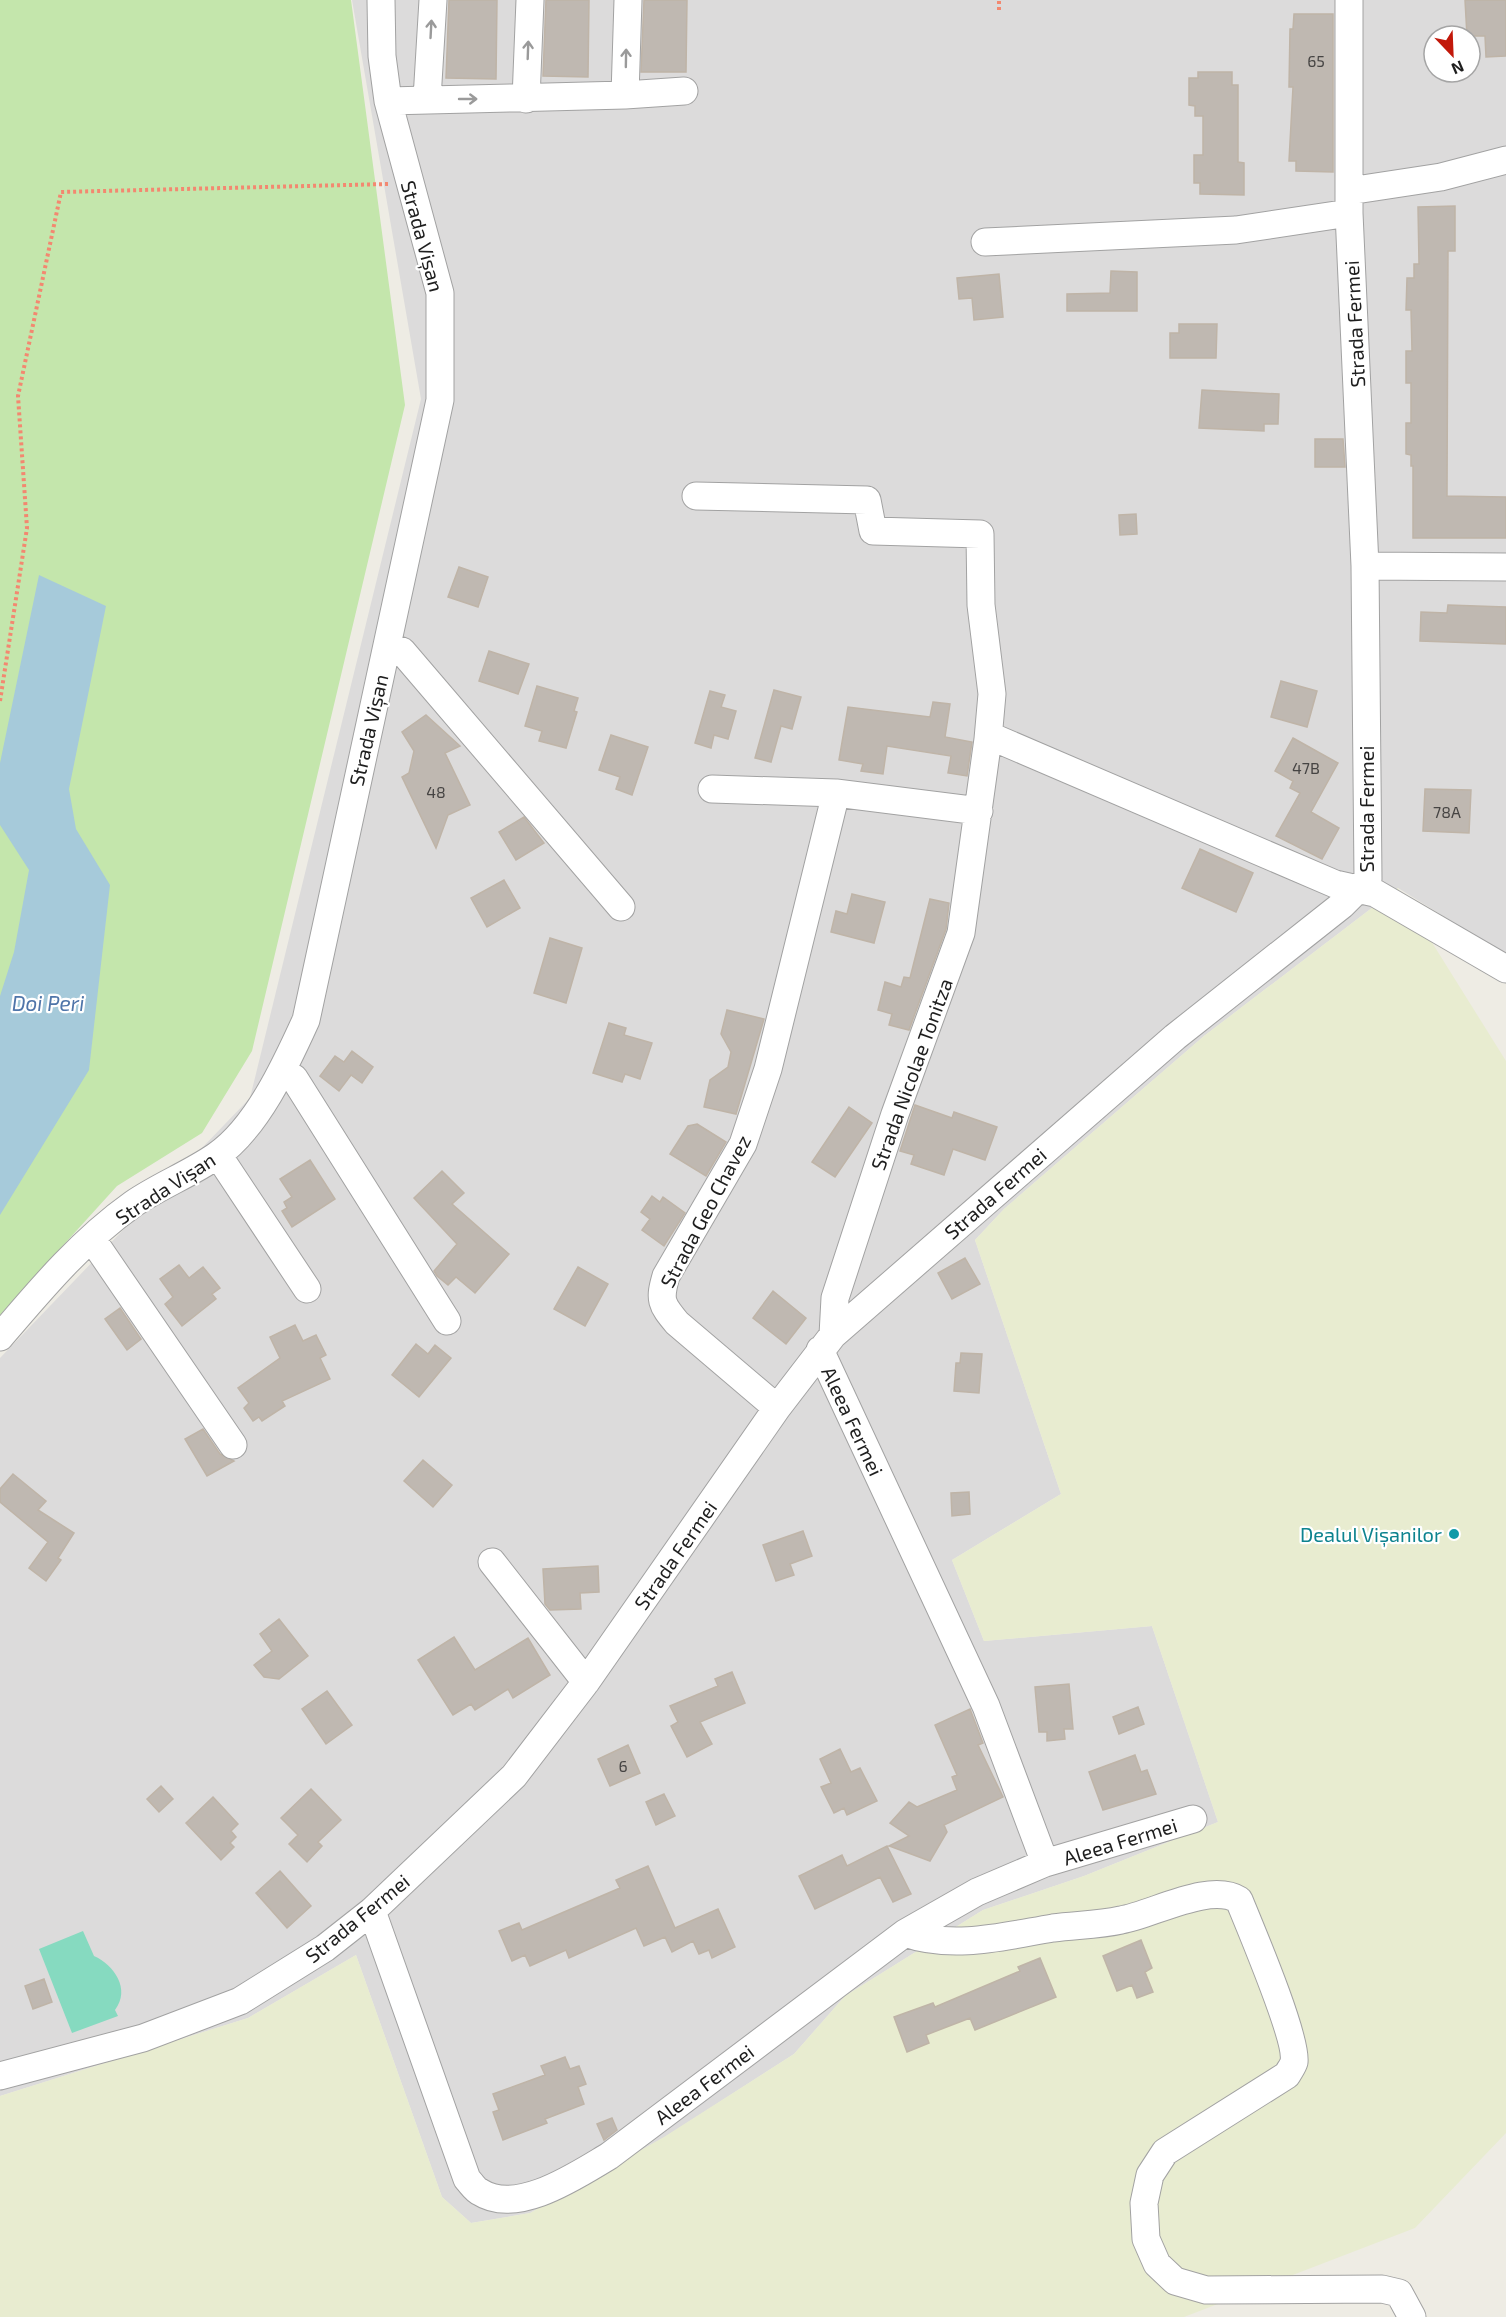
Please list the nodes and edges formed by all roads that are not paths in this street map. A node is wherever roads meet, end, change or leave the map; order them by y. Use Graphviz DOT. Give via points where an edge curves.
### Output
graph roads {
  1 [pos="381,0"];
  2 [pos="433,0"];
  3 [pos="530,0"];
  4 [pos="628,0"];
  5 [pos="1349,0"];
  6 [pos="684,91"];
  7 [pos="625,95"];
  8 [pos="427,99"];
  9 [pos="526,99"];
  10 [pos="388,101"];
  11 [pos="1506,160"];
  12 [pos="1349,202"];
  13 [pos="985,242"];
  14 [pos="696,496"];
  15 [pos="1365,566"];
  16 [pos="1506,567"];
  17 [pos="387,647"];
  18 [pos="988,740"];
  19 [pos="712,789"];
  20 [pos="836,793"];
  21 [pos="979,811"];
  22 [pos="1359,890"];
  23 [pos="621,907"];
  24 [pos="1506,969"];
  25 [pos="282,1072"];
  26 [pos="218,1155"];
  27 [pos="92,1239"];
  28 [pos="308,1288"];
  29 [pos="447,1321"];
  30 [pos="0,1337"];
  31 [pos="826,1342"];
  32 [pos="777,1408"];
  33 [pos="233,1444"];
  34 [pos="492,1562"];
  35 [pos="586,1682"];
  36 [pos="1193,1819"];
  37 [pos="1043,1859"];
  38 [pos="372,1911"];
  39 [pos="905,1933"];
  40 [pos="0,2076"];
  41 [pos="1412,2317"];
  1 -- 10 [label="street, Strada Vișan"];
  8 -- 2 [label="street, one-way"];
  9 -- 3 [label="street, one-way"];
  7 -- 4 [label="street, one-way"];
  5 -- 12 [label="street, Strada Fermei"];
  6 -- 7 [label="street"];
  7 -- 9 [label="street"];
  8 -- 9 [label="street, one-way"];
  8 -- 10 [label="street"];
  10 -- 17 [label="street, Strada Vișan" via="440,293 441,400"];
  11 -- 12 [label="street"];
  12 -- 13 [label="street" via="1236,230"];
  12 -- 15 [label="street, Strada Fermei"];
  14 -- 18 [label="street, Strada Nicolae Tonitza" via="867,500 873,531 980,534 981,605 992,694"];
  15 -- 16 [label="street"];
  15 -- 22 [label="street, Strada Fermei" via="1368,879"];
  17 -- 23 [label="street" via="402,651"];
  17 -- 25 [label="street, Strada Vișan" via="306,1020"];
  18 -- 21 [label="street, Strada Nicolae Tonitza"];
  18 -- 22 [label="street" via="997,739 1335,884"];
  19 -- 20 [label="street"];
  20 -- 21 [label="street"];
  20 -- 32 [label="street, Strada Geo Chavez" via="752,1122 666,1276 661,1293 663,1307 677,1323"];
  21 -- 31 [label="street, Strada Nicolae Tonitza" via="961,933 895,1114 839,1287"];
  22 -- 24 [label="street" via="1375,893"];
  22 -- 31 [label="street, Strada Fermei" via="1175,1037"];
  25 -- 26 [label="street, Strada Vișan" via="253,1119"];
  25 -- 29 [label="street" via="294,1078"];
  26 -- 27 [label="street, Strada Vișan" via="133,1204"];
  26 -- 28 [label="street"];
  27 -- 30 [label="street, Strada Vișan"];
  27 -- 33 [label="street"];
  31 -- 32 [label="street, Strada Fermei"];
  31 -- 37 [label="street, Aleea Fermei" via="986,1706"];
  32 -- 35 [label="street, Strada Fermei"];
  34 -- 35 [label="street"];
  35 -- 38 [label="street, Strada Fermei" via="514,1776"];
  36 -- 37 [label="street, Aleea Fermei"];
  37 -- 39 [label="street, Aleea Fermei"];
  38 -- 39 [label="street, Aleea Fermei" via="467,2179 480,2192 514,2199 564,2182 609,2156"];
  38 -- 40 [label="street, Strada Fermei" via="326,1948 240,2001 143,2038"];
  39 -- 41 [label="street" via="923,1940 991,1940 1122,1920 1211,1894 1229,1894 1239,1900 1293,2047 1294,2062 1287,2074 1165,2152 1150,2175 1144,2203 1146,2239 1157,2264 1175,2282 1206,2290 1382,2289 1399,2293"];
}
